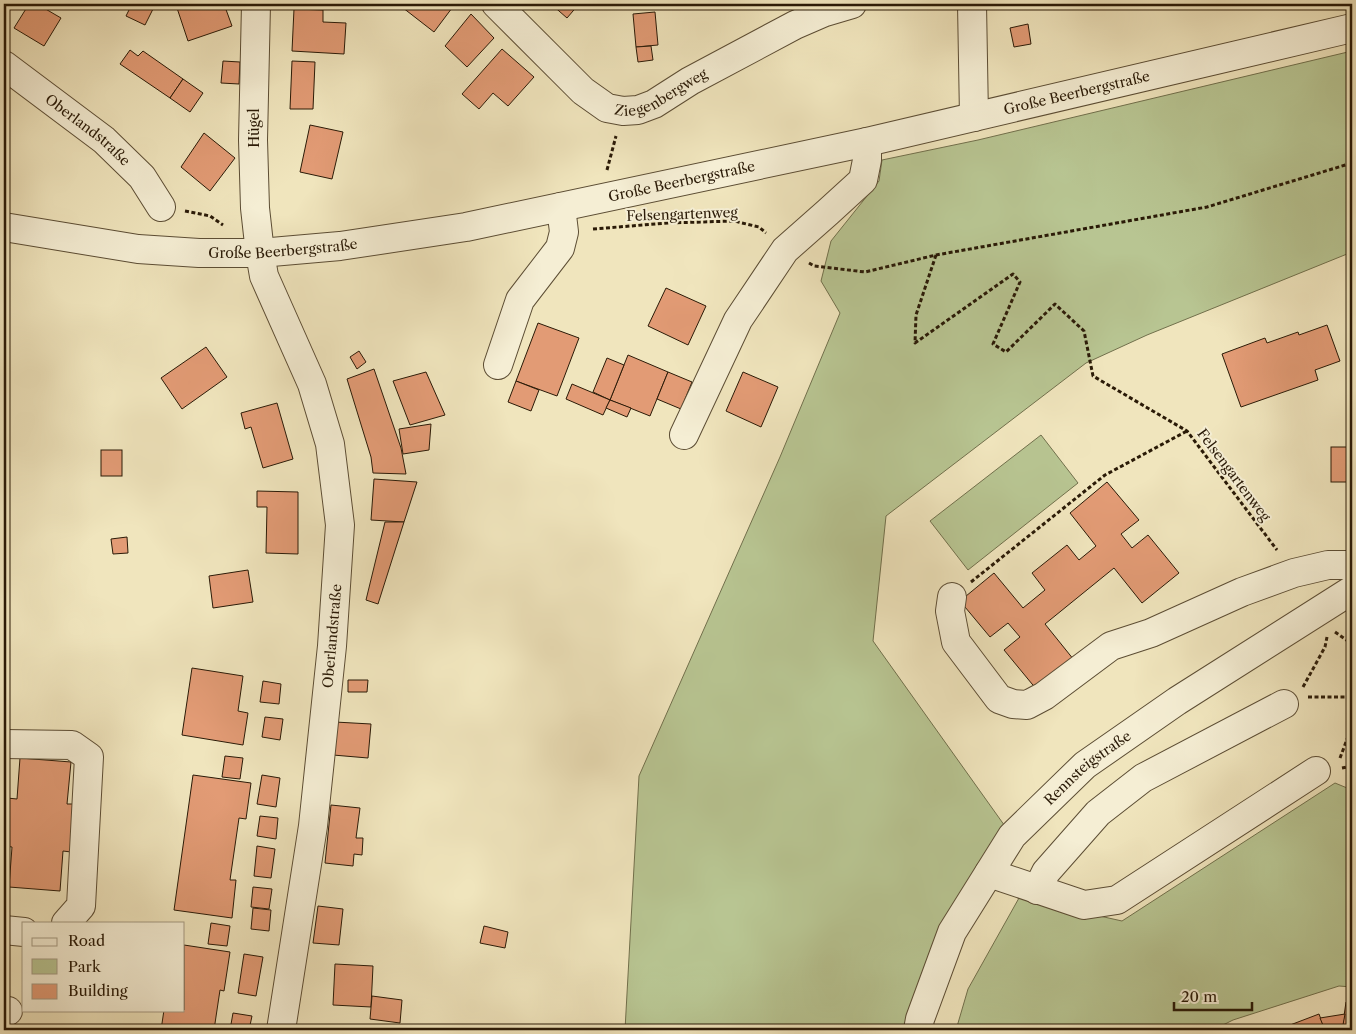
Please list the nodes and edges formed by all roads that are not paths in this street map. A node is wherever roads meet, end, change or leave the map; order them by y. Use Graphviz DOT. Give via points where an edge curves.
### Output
graph roads {
  1 [pos="256,4"];
  2 [pos="496,4"];
  3 [pos="852,4"];
  4 [pos="972,4"];
  5 [pos="1352,28"];
  6 [pos="4,65"];
  7 [pos="974,117"];
  8 [pos="867,142"];
  9 [pos="161,207"];
  10 [pos="563,220"];
  11 [pos="4,226"];
  12 [pos="260,252"];
  13 [pos="498,365"];
  14 [pos="684,435"];
  15 [pos="1352,565"];
  16 [pos="1352,590"];
  17 [pos="952,597"];
  18 [pos="1296,697"];
  19 [pos="4,744"];
  20 [pos="1330,767"];
  21 [pos="989,873"];
  22 [pos="1037,890"];
  23 [pos="67,922"];
  24 [pos="4,930"];
  25 [pos="22,932"];
  26 [pos="281,1030"];
  27 [pos="918,1030"];
  1 -- 12 [label="street, Hügel" via="254,208"];
  2 -- 3 [label="street, Ziegenbergweg" via="583,91 608,108 623,111 654,104 795,25"];
  4 -- 7 [label="street"];
  5 -- 7 [label="street, Große Beerbergstraße"];
  6 -- 9 [label="street, Oberlandstraße" via="104,140 142,177"];
  7 -- 8 [label="street, Große Beerbergstraße"];
  8 -- 10 [label="street, Große Beerbergstraße" via="599,199"];
  8 -- 14 [label="street" via="862,180 785,250 738,320"];
  10 -- 12 [label="street, Große Beerbergstraße" via="466,226 340,246"];
  10 -- 13 [label="street" via="560,248 520,300"];
  11 -- 12 [label="street, Große Beerbergstraße" via="138,249"];
  12 -- 26 [label="street, Oberlandstraße" via="264,276 312,384 330,444 340,525 332,646 313,826"];
  15 -- 17 [label="street" via="1328,565 1294,573 1242,592 1151,634 1112,646 1044,696 1027,704 999,699 956,642 950,612"];
  16 -- 21 [label="street, Rennsteigstraße" via="1177,701 1085,765 1012,836"];
  18 -- 22 [label="street" via="1143,778 1098,813 1046,872"];
  19 -- 23 [label="street" via="72,745 89,757 81,906"];
  20 -- 22 [label="street" via="1117,900 1084,905"];
  21 -- 22 [label="street"];
  21 -- 27 [label="street, Rennsteigstraße" via="952,932"];
  24 -- 25 [label="street"];
}
